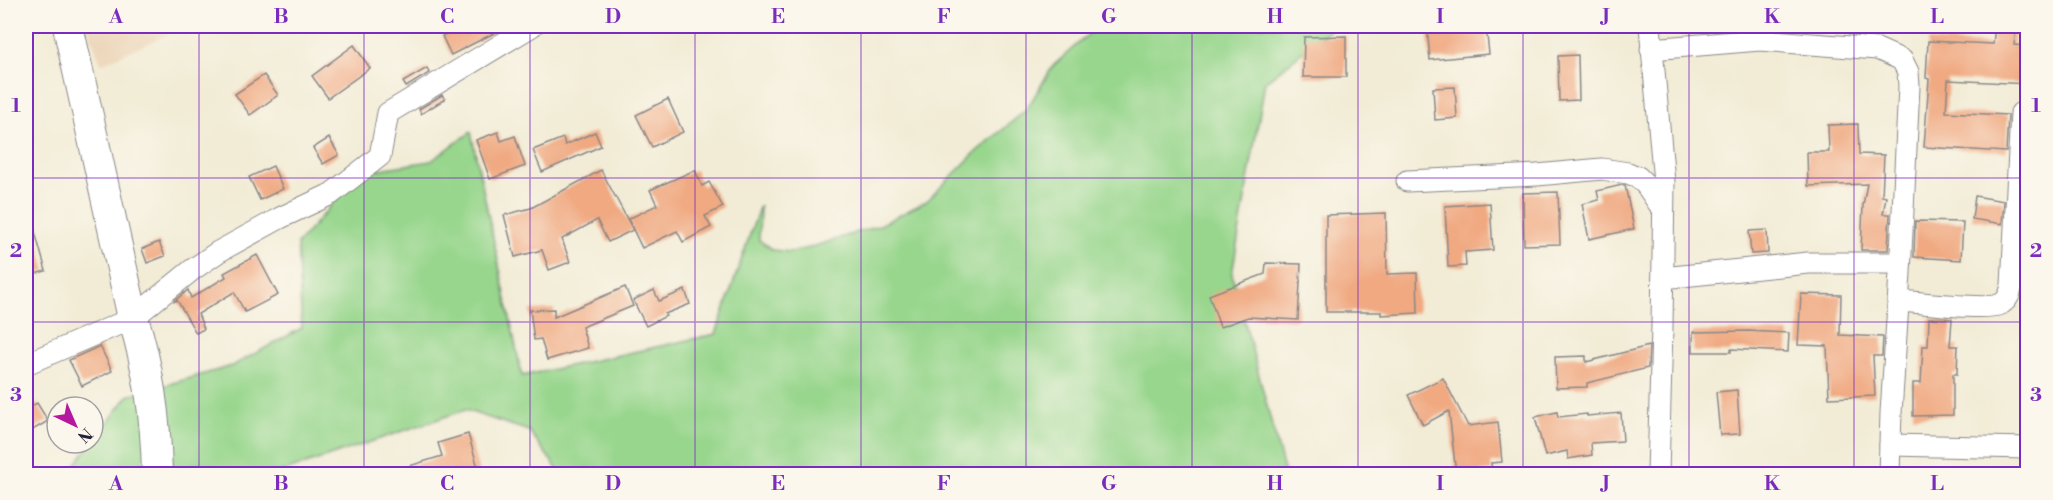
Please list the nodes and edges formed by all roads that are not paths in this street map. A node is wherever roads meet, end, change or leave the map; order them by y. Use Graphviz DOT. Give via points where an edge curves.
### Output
graph roads {
  1 [pos="68,26"];
  2 [pos="532,26"];
  3 [pos="1650,26"];
  4 [pos="1651,49"];
  5 [pos="2021,113"];
  6 [pos="1407,181"];
  7 [pos="1663,210"];
  8 [pos="1900,263"];
  9 [pos="1663,278"];
  10 [pos="1898,301"];
  11 [pos="133,318"];
  12 [pos="26,364"];
  13 [pos="1890,445"];
  14 [pos="2028,448"];
  15 [pos="158,474"];
  16 [pos="1658,474"];
  17 [pos="1889,474"];
  1 -- 11 [label="street"];
  2 -- 11 [label="street" via="388,113 380,156 331,194 218,252"];
  3 -- 4 [label="street"];
  4 -- 7 [label="street" via="1664,182"];
  4 -- 8 [label="street" via="1760,40 1869,48 1902,60 1909,86"];
  5 -- 10 [label="street" via="2010,296 1999,305 1982,307"];
  6 -- 7 [label="street" via="1602,169 1638,177"];
  7 -- 9 [label="street"];
  8 -- 9 [label="street" via="1808,263"];
  8 -- 10 [label="street"];
  9 -- 16 [label="street"];
  10 -- 13 [label="street"];
  11 -- 12 [label="street"];
  11 -- 15 [label="street" via="147,374"];
  13 -- 14 [label="street"];
  13 -- 17 [label="street"];
}
